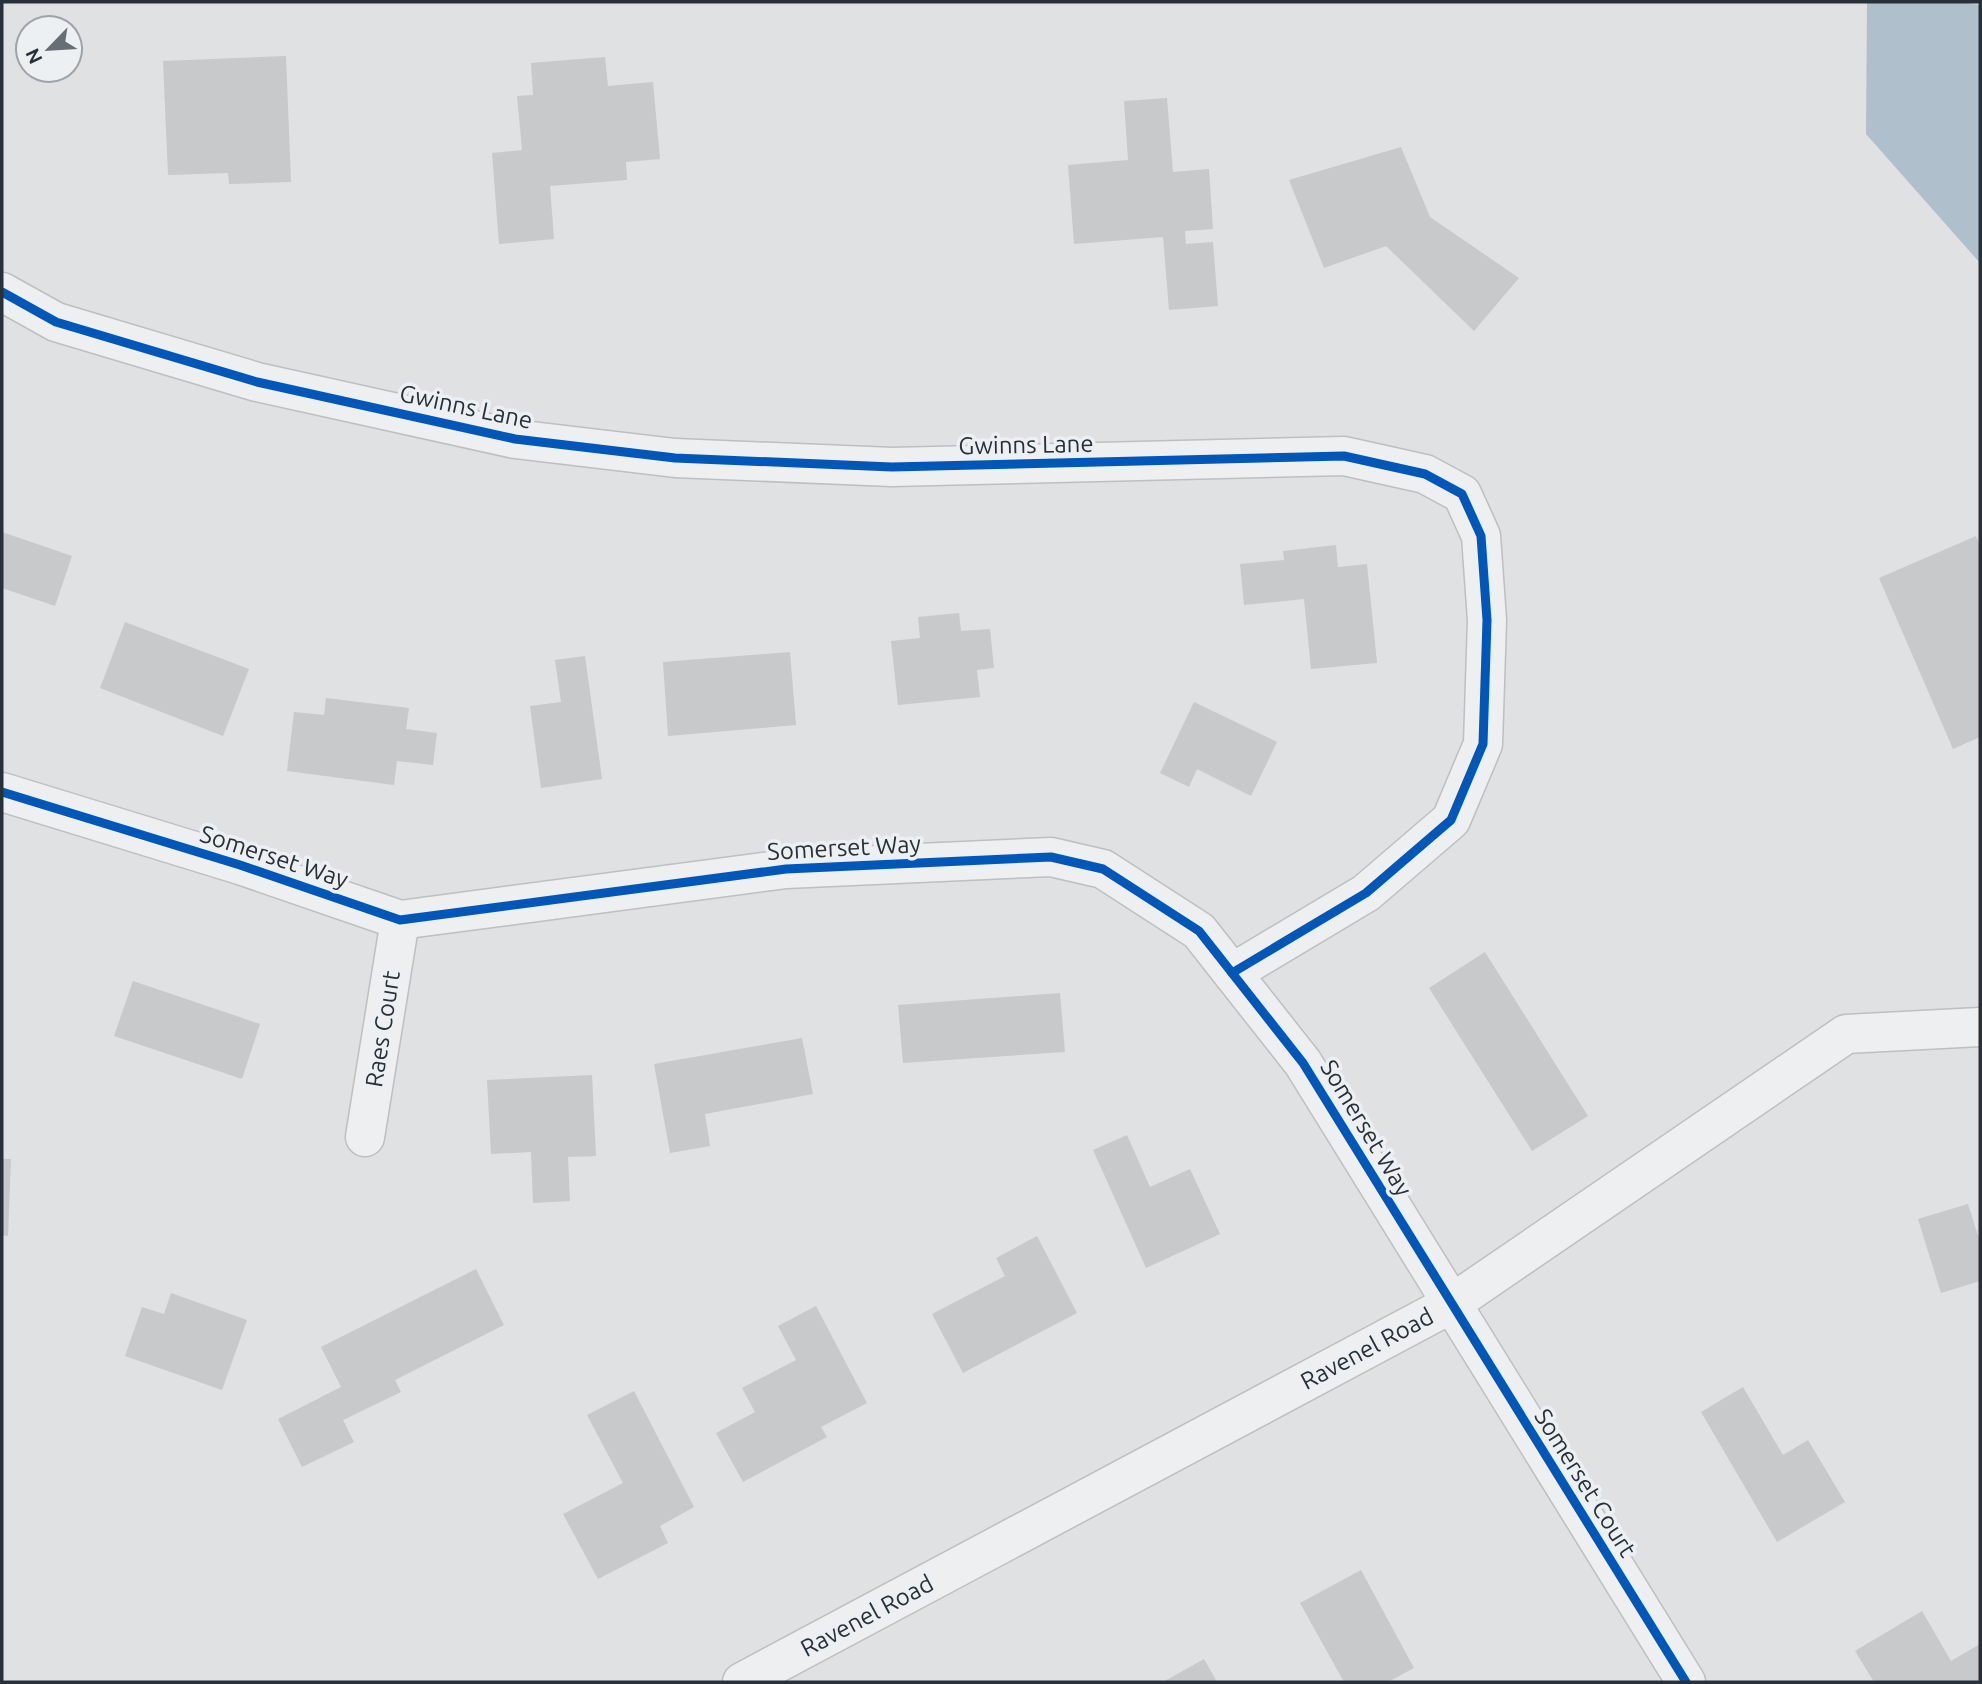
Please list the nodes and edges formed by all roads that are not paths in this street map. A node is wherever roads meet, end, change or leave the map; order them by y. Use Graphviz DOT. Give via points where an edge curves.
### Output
graph roads {
  1 [pos="2,292"];
  2 [pos="2,792"];
  3 [pos="401,920"];
  4 [pos="1231,973"];
  5 [pos="1980,1027"];
  6 [pos="365,1137"];
  7 [pos="1451,1304"];
  8 [pos="742,1682"];
  9 [pos="1686,1682"];
  1 -- 4 [label="street, Gwinns Lane" via="56,322 257,382 515,439 675,458 892,467 1345,456 1425,474 1462,494 1482,536 1486,620 1483,744 1451,820 1366,893"];
  2 -- 3 [label="street, Somerset Way"];
  3 -- 4 [label="street, Somerset Way" via="786,869 1051,857 1103,869 1199,932"];
  3 -- 6 [label="street, Raes Court"];
  4 -- 7 [label="street, Somerset Way" via="1303,1063"];
  5 -- 7 [label="street, Ravenel Road" via="1846,1034"];
  7 -- 8 [label="street, Ravenel Road"];
  7 -- 9 [label="street, Somerset Court"];
}
